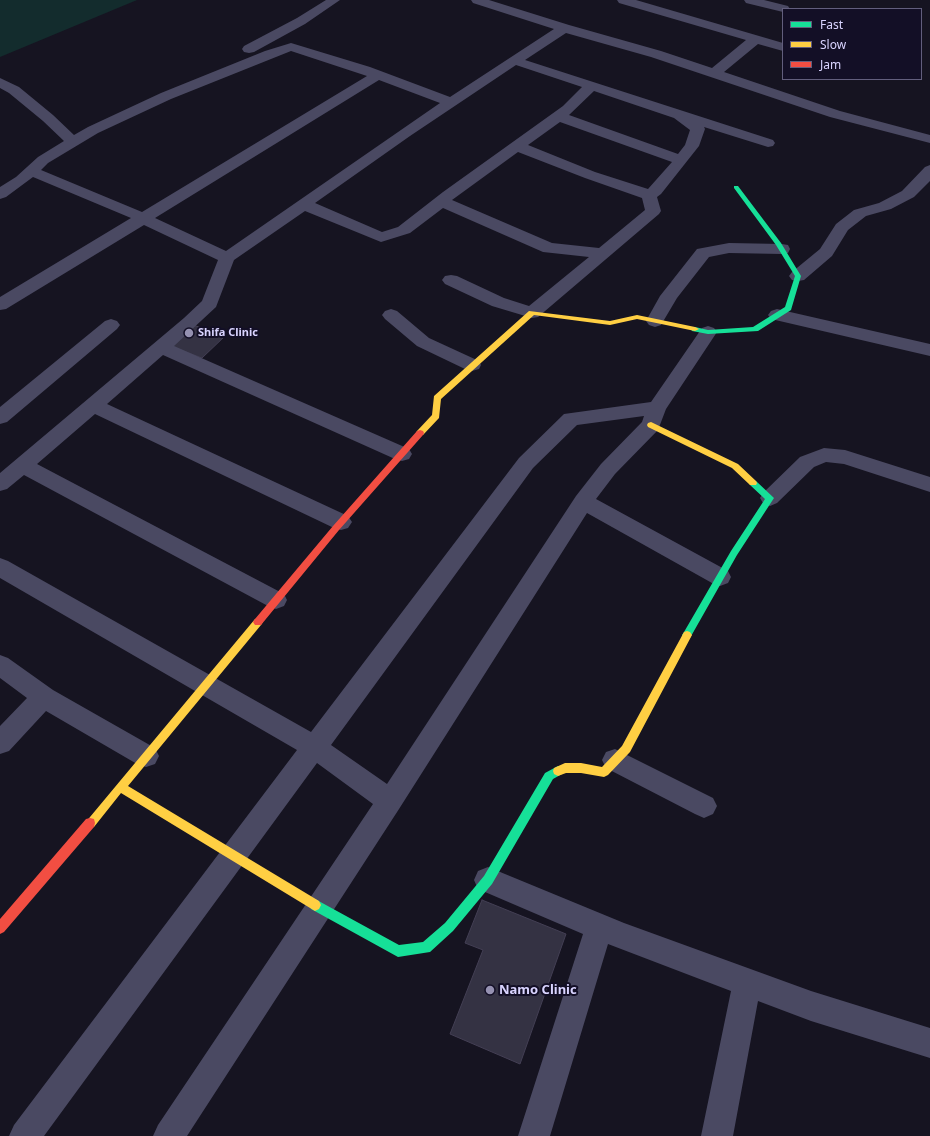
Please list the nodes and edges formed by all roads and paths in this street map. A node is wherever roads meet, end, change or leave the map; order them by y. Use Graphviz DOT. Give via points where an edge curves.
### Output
graph roads {
  1 [pos="334,0"];
  2 [pos="478,0"];
  3 [pos="518,0"];
  4 [pos="623,0"];
  5 [pos="750,0"];
  6 [pos="674,4"];
  7 [pos="504,8"];
  8 [pos="782,8"];
  9 [pos="664,12"];
  10 [pos="564,28"];
  11 [pos="756,39"];
  12 [pos="782,47"];
  13 [pos="516,60"];
  14 [pos="235,68"];
  15 [pos="715,73"];
  16 [pos="378,75"];
  17 [pos="0,82"];
  18 [pos="592,86"];
  19 [pos="452,103"];
  20 [pos="678,115"];
  21 [pos="558,116"];
  22 [pos="930,139"];
  23 [pos="73,142"];
  24 [pos="768,143"];
  25 [pos="517,146"];
  26 [pos="681,160"];
  27 [pos="930,170"];
  28 [pos="31,171"];
  29 [pos="736,187"];
  30 [pos="0,194"];
  31 [pos="649,195"];
  32 [pos="442,201"];
  33 [pos="303,204"];
  34 [pos="142,218"];
  35 [pos="782,249"];
  36 [pos="603,253"];
  37 [pos="227,258"];
  38 [pos="798,276"];
  39 [pos="451,280"];
  40 [pos="0,305"];
  41 [pos="532,314"];
  42 [pos="391,315"];
  43 [pos="777,315"];
  44 [pos="655,321"];
  45 [pos="111,325"];
  46 [pos="708,332"];
  47 [pos="161,347"];
  48 [pos="930,350"];
  49 [pos="472,365"];
  50 [pos="94,405"];
  51 [pos="0,417"];
  52 [pos="654,417"];
  53 [pos="402,454"];
  54 [pos="23,465"];
  55 [pos="0,484"];
  56 [pos="930,485"];
  57 [pos="770,498"];
  58 [pos="583,501"];
  59 [pos="341,522"];
  60 [pos="0,567"];
  61 [pos="720,577"];
  62 [pos="276,600"];
  63 [pos="0,665"];
  64 [pos="206,685"];
  65 [pos="44,697"];
  66 [pos="0,743"];
  67 [pos="314,747"];
  68 [pos="146,756"];
  69 [pos="615,760"];
  70 [pos="120,788"];
  71 [pos="390,801"];
  72 [pos="704,806"];
  73 [pos="232,855"];
  74 [pos="488,880"];
  75 [pos="320,908"];
  76 [pos="599,926"];
  77 [pos="0,928"];
  78 [pos="747,982"];
  79 [pos="930,1043"];
  80 [pos="24,1136"];
  81 [pos="169,1136"];
  82 [pos="534,1136"];
  83 [pos="717,1136"];
  1 -- 14 [label="street" via="282,32 228,60"];
  2 -- 7 [label="street"];
  3 -- 7 [label="street"];
  4 -- 9 [label="street"];
  5 -- 8 [label="street"];
  6 -- 9 [label="street"];
  7 -- 10 [label="street"];
  9 -- 11 [label="street"];
  10 -- 13 [label="street"];
  10 -- 15 [label="street"];
  11 -- 12 [label="street"];
  11 -- 15 [label="street"];
  13 -- 18 [label="street"];
  13 -- 19 [label="street"];
  14 -- 16 [label="street" via="291,47"];
  14 -- 23 [label="street" via="166,96"];
  15 -- 22 [label="street" via="835,114"];
  16 -- 19 [label="street"];
  16 -- 34 [label="street"];
  17 -- 23 [label="street" via="14,90"];
  18 -- 20 [label="street"];
  18 -- 21 [label="street"];
  19 -- 33 [label="street"];
  20 -- 24 [label="street"];
  20 -- 26 [label="street" via="698,129 692,146"];
  21 -- 25 [label="street"];
  21 -- 26 [label="street"];
  23 -- 28 [label="street" via="43,160"];
  25 -- 31 [label="street"];
  25 -- 32 [label="street"];
  26 -- 31 [label="street" via="656,191"];
  27 -- 38 [label="street" via="908,194 885,206 860,213 842,227 826,252"];
  28 -- 30 [label="street"];
  28 -- 34 [label="street"];
  29 -- 35 [label="street"];
  31 -- 36 [label="street" via="653,211"];
  32 -- 33 [label="street" via="404,230 381,237"];
  32 -- 36 [label="street" via="549,248"];
  33 -- 37 [label="street"];
  34 -- 37 [label="street"];
  34 -- 40 [label="street"];
  35 -- 38 [label="street"];
  35 -- 44 [label="street" via="729,248 704,253 669,296"];
  36 -- 41 [label="street"];
  37 -- 47 [label="street" via="210,303"];
  38 -- 43 [label="street" via="788,308"];
  39 -- 41 [label="street" via="498,302"];
  41 -- 44 [label="street" via="610,323 637,317"];
  41 -- 49 [label="street"];
  42 -- 49 [label="street" via="423,342"];
  43 -- 46 [label="street" via="755,329"];
  43 -- 48 [label="street"];
  44 -- 46 [label="street"];
  45 -- 51 [label="street"];
  46 -- 52 [label="street"];
  47 -- 50 [label="street"];
  47 -- 53 [label="street"];
  49 -- 53 [label="street" via="437,398 436,416"];
  50 -- 54 [label="street"];
  50 -- 59 [label="street"];
  52 -- 57 [label="street" via="735,466"];
  52 -- 58 [label="street"];
  52 -- 67 [label="street" via="571,419 526,463"];
  53 -- 59 [label="street"];
  54 -- 55 [label="street"];
  54 -- 62 [label="street"];
  56 -- 57 [label="street" via="845,457 824,455 807,462"];
  57 -- 61 [label="street"];
  58 -- 61 [label="street"];
  58 -- 71 [label="street"];
  59 -- 62 [label="street"];
  60 -- 64 [label="street"];
  61 -- 69 [label="street" via="677,651 626,749"];
  62 -- 64 [label="street"];
  63 -- 65 [label="street"];
  64 -- 67 [label="street"];
  64 -- 68 [label="street"];
  65 -- 66 [label="street"];
  65 -- 68 [label="street"];
  67 -- 71 [label="street"];
  67 -- 73 [label="street"];
  68 -- 70 [label="street"];
  69 -- 72 [label="street"];
  69 -- 74 [label="street" via="604,772 565,768 549,776"];
  70 -- 73 [label="street"];
  70 -- 77 [label="street"];
  71 -- 75 [label="street"];
  73 -- 75 [label="street"];
  73 -- 80 [label="street"];
  74 -- 75 [label="street" via="449,927 426,948 398,951"];
  74 -- 76 [label="street"];
  75 -- 81 [label="street"];
  76 -- 78 [label="street"];
  76 -- 82 [label="street"];
  78 -- 79 [label="street" via="810,1006"];
  78 -- 83 [label="street"];
}
